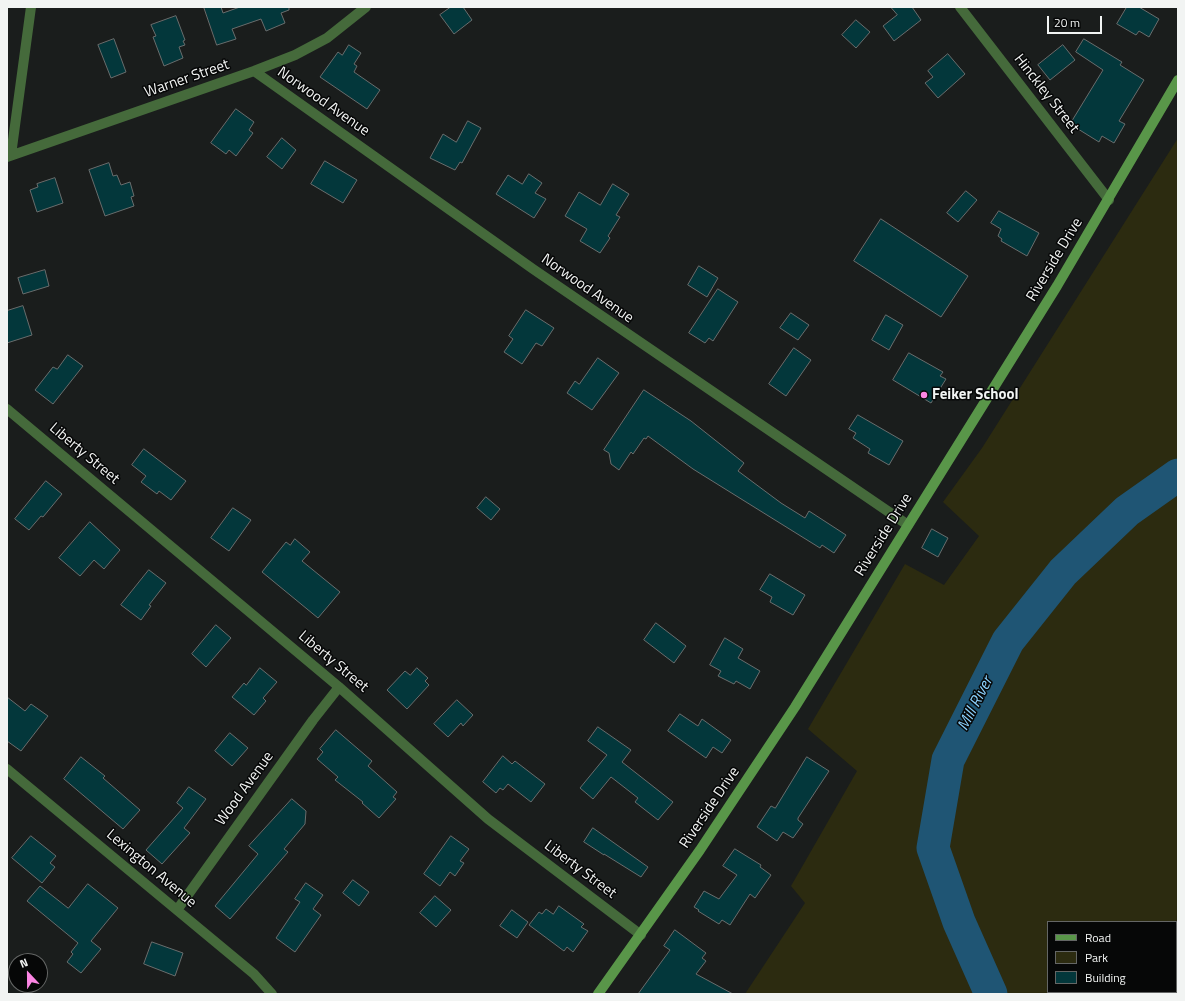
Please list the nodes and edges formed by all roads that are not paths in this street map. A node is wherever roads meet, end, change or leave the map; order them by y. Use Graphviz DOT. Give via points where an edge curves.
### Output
graph roads {
  1 [pos="31,7"];
  2 [pos="366,7"];
  3 [pos="960,7"];
  4 [pos="254,71"];
  5 [pos="1178,80"];
  6 [pos="9,156"];
  7 [pos="1109,200"];
  8 [pos="7,409"];
  9 [pos="908,525"];
  10 [pos="340,687"];
  11 [pos="7,769"];
  12 [pos="177,910"];
  13 [pos="641,935"];
  14 [pos="272,994"];
  15 [pos="598,994"];
  1 -- 6 [label="street"];
  2 -- 4 [label="street, Warner Street" via="314,45"];
  3 -- 7 [label="street, Hinckley Street"];
  4 -- 6 [label="street, Warner Street"];
  4 -- 9 [label="street, Norwood Avenue" via="559,288"];
  5 -- 7 [label="street, Riverside Drive"];
  7 -- 9 [label="street, Riverside Drive"];
  8 -- 10 [label="street, Liberty Street"];
  9 -- 13 [label="street, Riverside Drive" via="795,707"];
  10 -- 12 [label="street, Wood Avenue" via="313,720"];
  10 -- 13 [label="street, Liberty Street" via="488,820"];
  11 -- 12 [label="street, Lexington Avenue"];
  12 -- 14 [label="street, Lexington Avenue" via="254,974"];
  13 -- 15 [label="street, Riverside Drive"];
}
